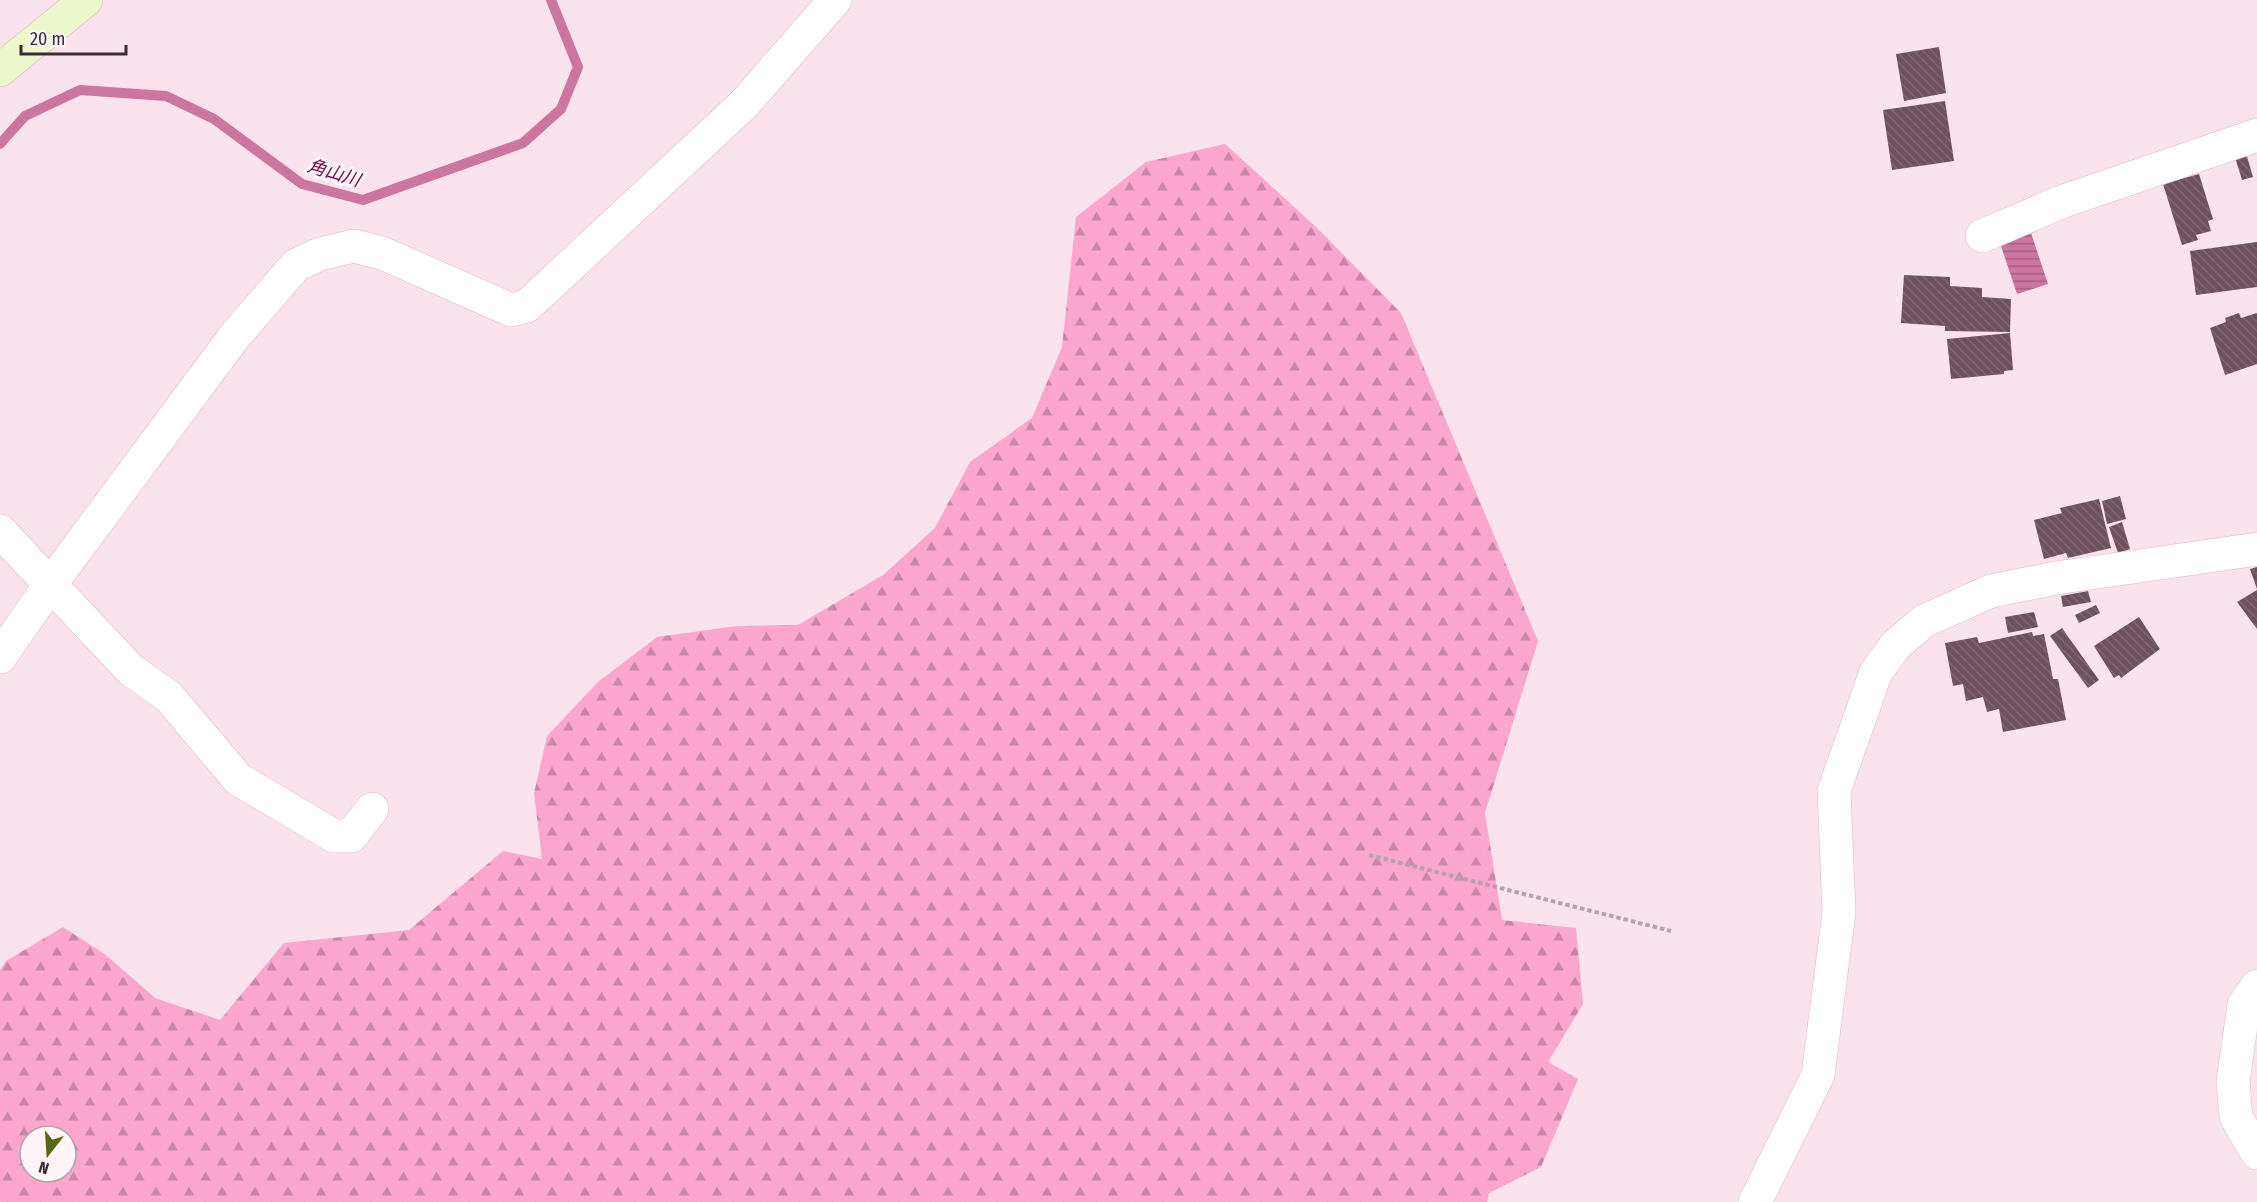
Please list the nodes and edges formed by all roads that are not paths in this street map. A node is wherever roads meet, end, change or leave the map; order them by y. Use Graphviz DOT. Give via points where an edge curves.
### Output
graph roads {
  1 [pos="86,0"];
  2 [pos="835,0"];
  3 [pos="0,70"];
  4 [pos="2257,135"];
  5 [pos="1982,236"];
  6 [pos="0,531"];
  7 [pos="2257,549"];
  8 [pos="50,585"];
  9 [pos="0,657"];
  10 [pos="372,809"];
  11 [pos="2257,986"];
  12 [pos="2257,1153"];
  13 [pos="1755,1202"];
  1 -- 3 [label="main road"];
  2 -- 8 [label="street" via="744,104 527,306 511,310 382,252 354,246 296,265 234,338"];
  4 -- 5 [label="street" via="2061,202"];
  6 -- 8 [label="street"];
  7 -- 13 [label="street" via="1991,591 1924,621 1896,645 1876,672 1834,791 1839,912 1818,1075"];
  8 -- 9 [label="street"];
  8 -- 10 [label="street" via="131,670 169,697 238,779 334,836 351,836"];
  11 -- 12 [label="street" via="2244,1005 2233,1081 2236,1117"];
}
